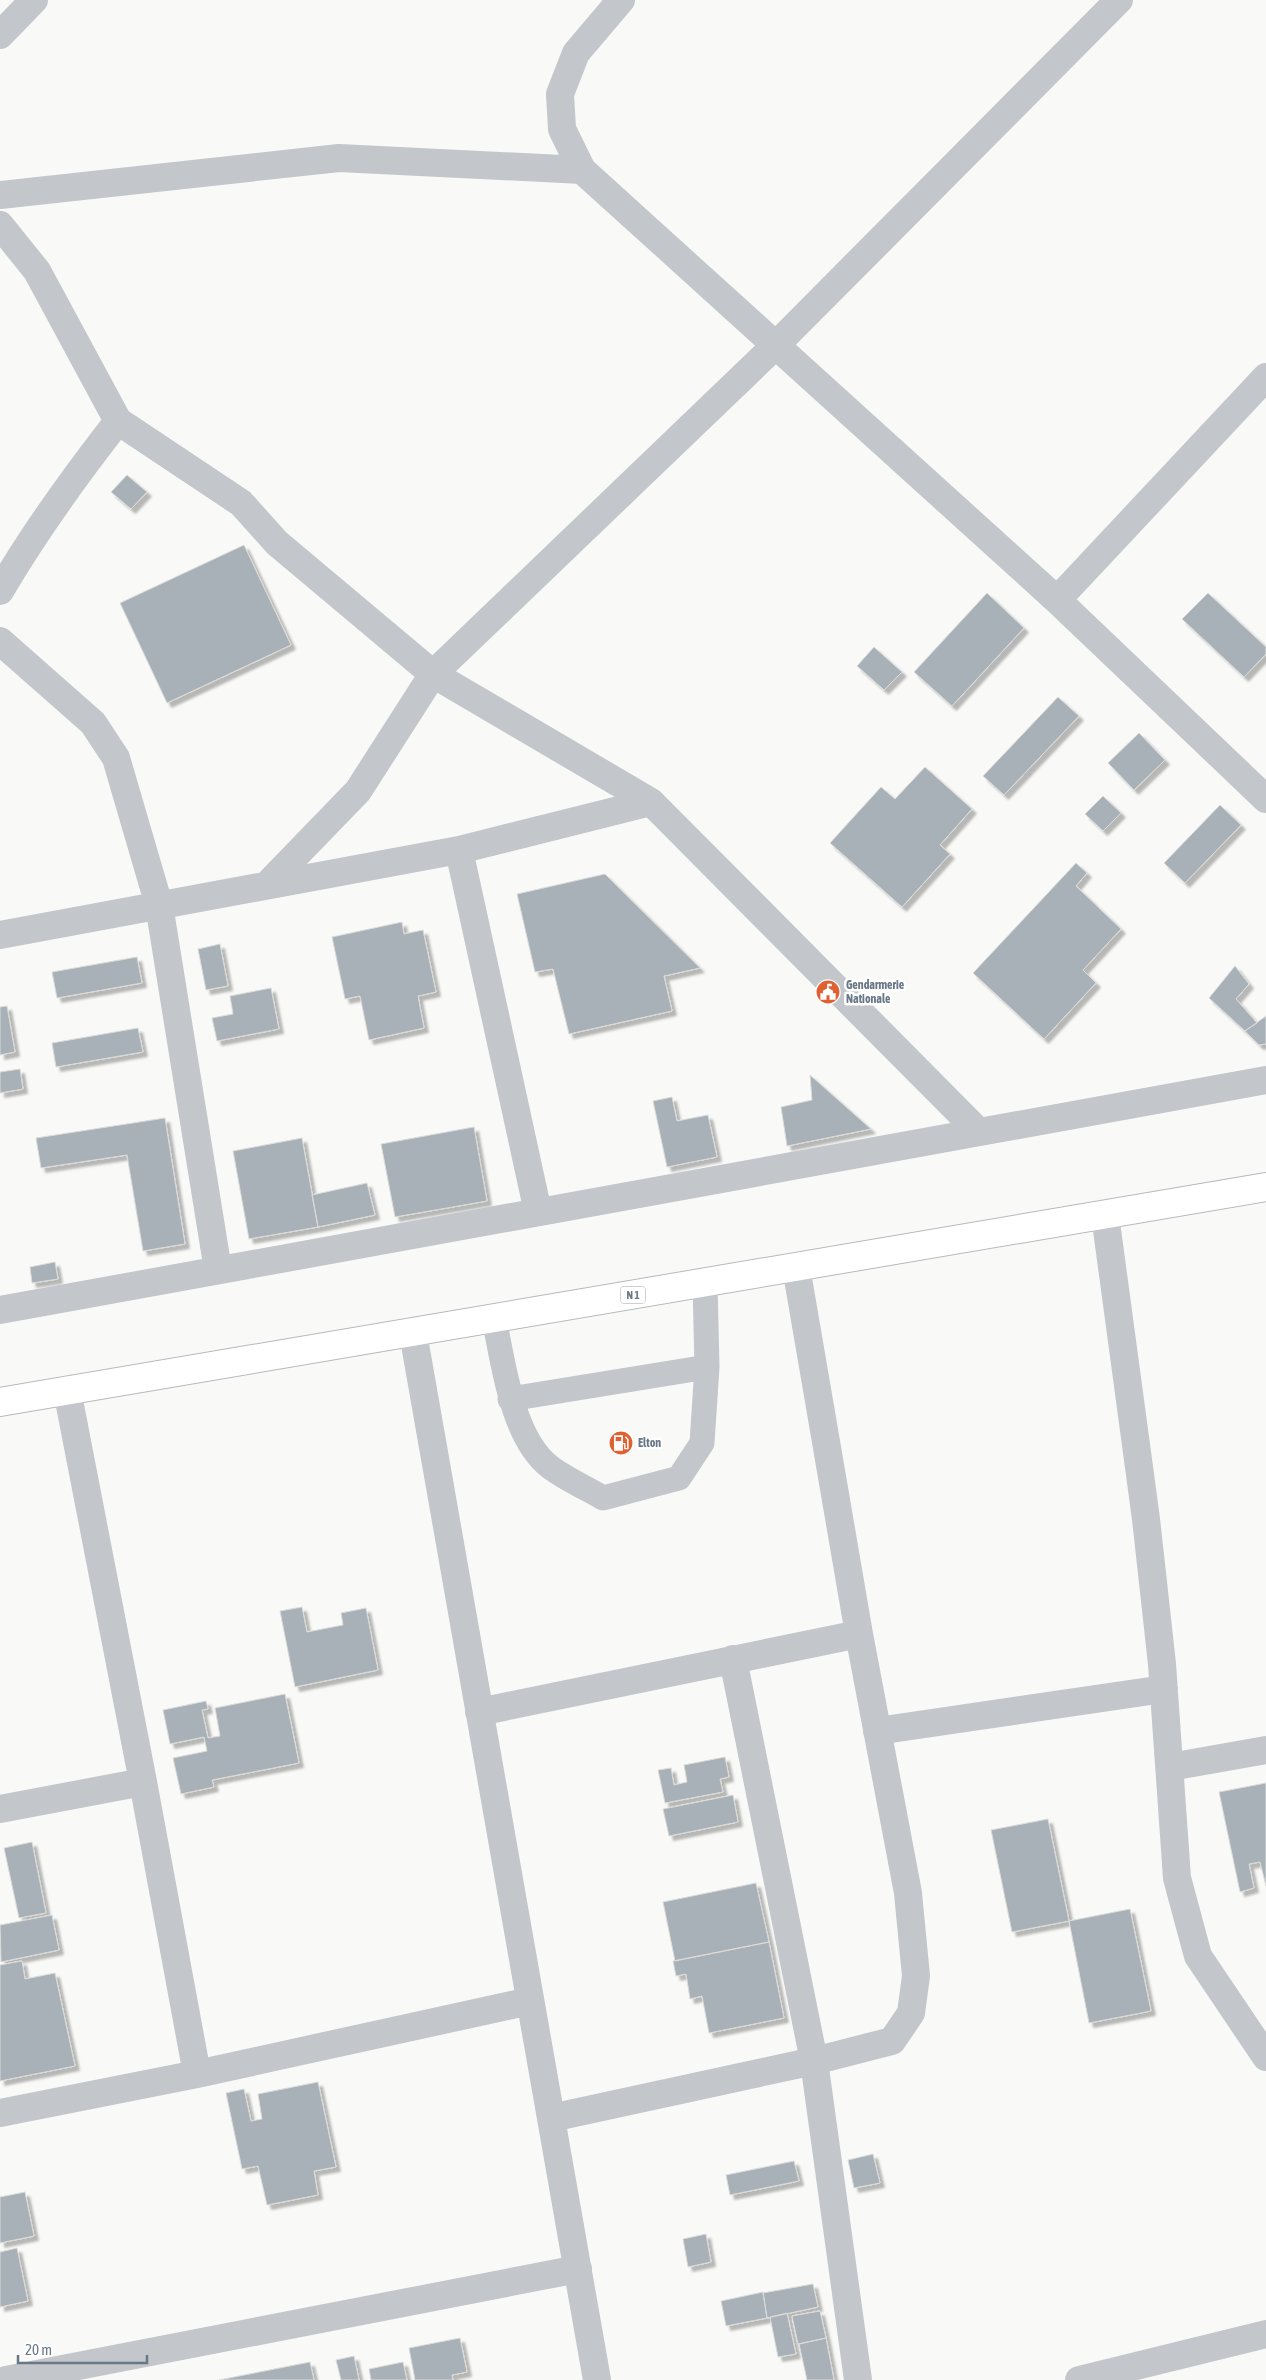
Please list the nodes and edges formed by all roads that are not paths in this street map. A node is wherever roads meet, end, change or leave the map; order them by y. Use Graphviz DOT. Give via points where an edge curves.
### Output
graph roads {
  1 [pos="34,0"];
  2 [pos="621,0"];
  3 [pos="1119,0"];
  4 [pos="0,35"];
  5 [pos="582,170"];
  6 [pos="0,195"];
  7 [pos="0,226"];
  8 [pos="776,345"];
  9 [pos="1266,377"];
  10 [pos="118,421"];
  11 [pos="0,591"];
  12 [pos="1057,600"];
  13 [pos="0,641"];
  14 [pos="434,674"];
  15 [pos="1266,799"];
  16 [pos="651,802"];
  17 [pos="459,850"];
  18 [pos="266,886"];
  19 [pos="159,905"];
  20 [pos="0,935"];
  21 [pos="1266,1080"];
  22 [pos="979,1132"];
  23 [pos="1266,1187"];
  24 [pos="538,1212"];
  25 [pos="1105,1214"];
  26 [pos="796,1267"];
  27 [pos="218,1270"];
  28 [pos="705,1283"];
  29 [pos="0,1310"];
  30 [pos="494,1318"];
  31 [pos="413,1332"];
  32 [pos="707,1367"];
  33 [pos="67,1390"];
  34 [pos="510,1399"];
  35 [pos="0,1402"];
  36 [pos="859,1634"];
  37 [pos="733,1660"];
  38 [pos="1164,1689"];
  39 [pos="479,1712"];
  40 [pos="877,1731"];
  41 [pos="1266,1750"];
  42 [pos="1170,1767"];
  43 [pos="143,1782"];
  44 [pos="0,1809"];
  45 [pos="530,2001"];
  46 [pos="1266,2057"];
  47 [pos="814,2061"];
  48 [pos="196,2074"];
  49 [pos="0,2113"];
  50 [pos="551,2118"];
  51 [pos="578,2269"];
  52 [pos="1266,2334"];
  53 [pos="6,2380"];
  54 [pos="597,2380"];
  55 [pos="858,2380"];
  56 [pos="1079,2380"];
  1 -- 4 [label="street"];
  2 -- 5 [label="street" via="576,53 560,94 562,129"];
  3 -- 8 [label="street"];
  5 -- 6 [label="street" via="339,158"];
  5 -- 8 [label="street"];
  7 -- 10 [label="street" via="37,271"];
  8 -- 12 [label="street"];
  8 -- 14 [label="street"];
  9 -- 12 [label="street"];
  10 -- 11 [label="street" via="73,479"];
  10 -- 14 [label="street" via="241,503 277,543"];
  12 -- 15 [label="street"];
  13 -- 19 [label="street" via="93,723 116,758"];
  14 -- 16 [label="street"];
  14 -- 18 [label="street" via="358,791"];
  16 -- 17 [label="street"];
  16 -- 22 [label="street"];
  17 -- 18 [label="street"];
  17 -- 24 [label="street"];
  18 -- 19 [label="street"];
  19 -- 20 [label="street"];
  19 -- 27 [label="street"];
  21 -- 22 [label="street"];
  22 -- 24 [label="street"];
  23 -- 25 [label="highway, N 1"];
  24 -- 27 [label="street"];
  25 -- 26 [label="highway, N 1"];
  25 -- 38 [label="street" via="1146,1519"];
  26 -- 28 [label="highway, N 1"];
  26 -- 36 [label="street"];
  27 -- 29 [label="street"];
  28 -- 30 [label="highway, N 1"];
  28 -- 32 [label="lane"];
  30 -- 31 [label="highway, N 1"];
  30 -- 34 [label="lane"];
  31 -- 33 [label="highway, N 1"];
  31 -- 39 [label="street"];
  32 -- 34 [label="lane"];
  32 -- 34 [label="lane" via="702,1443 679,1478 603,1498 549,1467 530,1446"];
  33 -- 35 [label="highway, N 1"];
  33 -- 43 [label="street"];
  36 -- 37 [label="street"];
  36 -- 40 [label="street"];
  37 -- 39 [label="street"];
  37 -- 47 [label="street"];
  38 -- 40 [label="street"];
  38 -- 42 [label="street"];
  39 -- 45 [label="street"];
  40 -- 47 [label="street" via="908,1893 916,1976 911,2014 892,2041"];
  41 -- 42 [label="street"];
  42 -- 46 [label="street" via="1178,1878 1198,1956"];
  43 -- 44 [label="street"];
  43 -- 48 [label="street"];
  45 -- 48 [label="street"];
  45 -- 50 [label="street"];
  47 -- 50 [label="street"];
  47 -- 55 [label="street"];
  48 -- 49 [label="street"];
  50 -- 51 [label="street"];
  51 -- 53 [label="street"];
  51 -- 54 [label="street"];
  52 -- 56 [label="street"];
}
